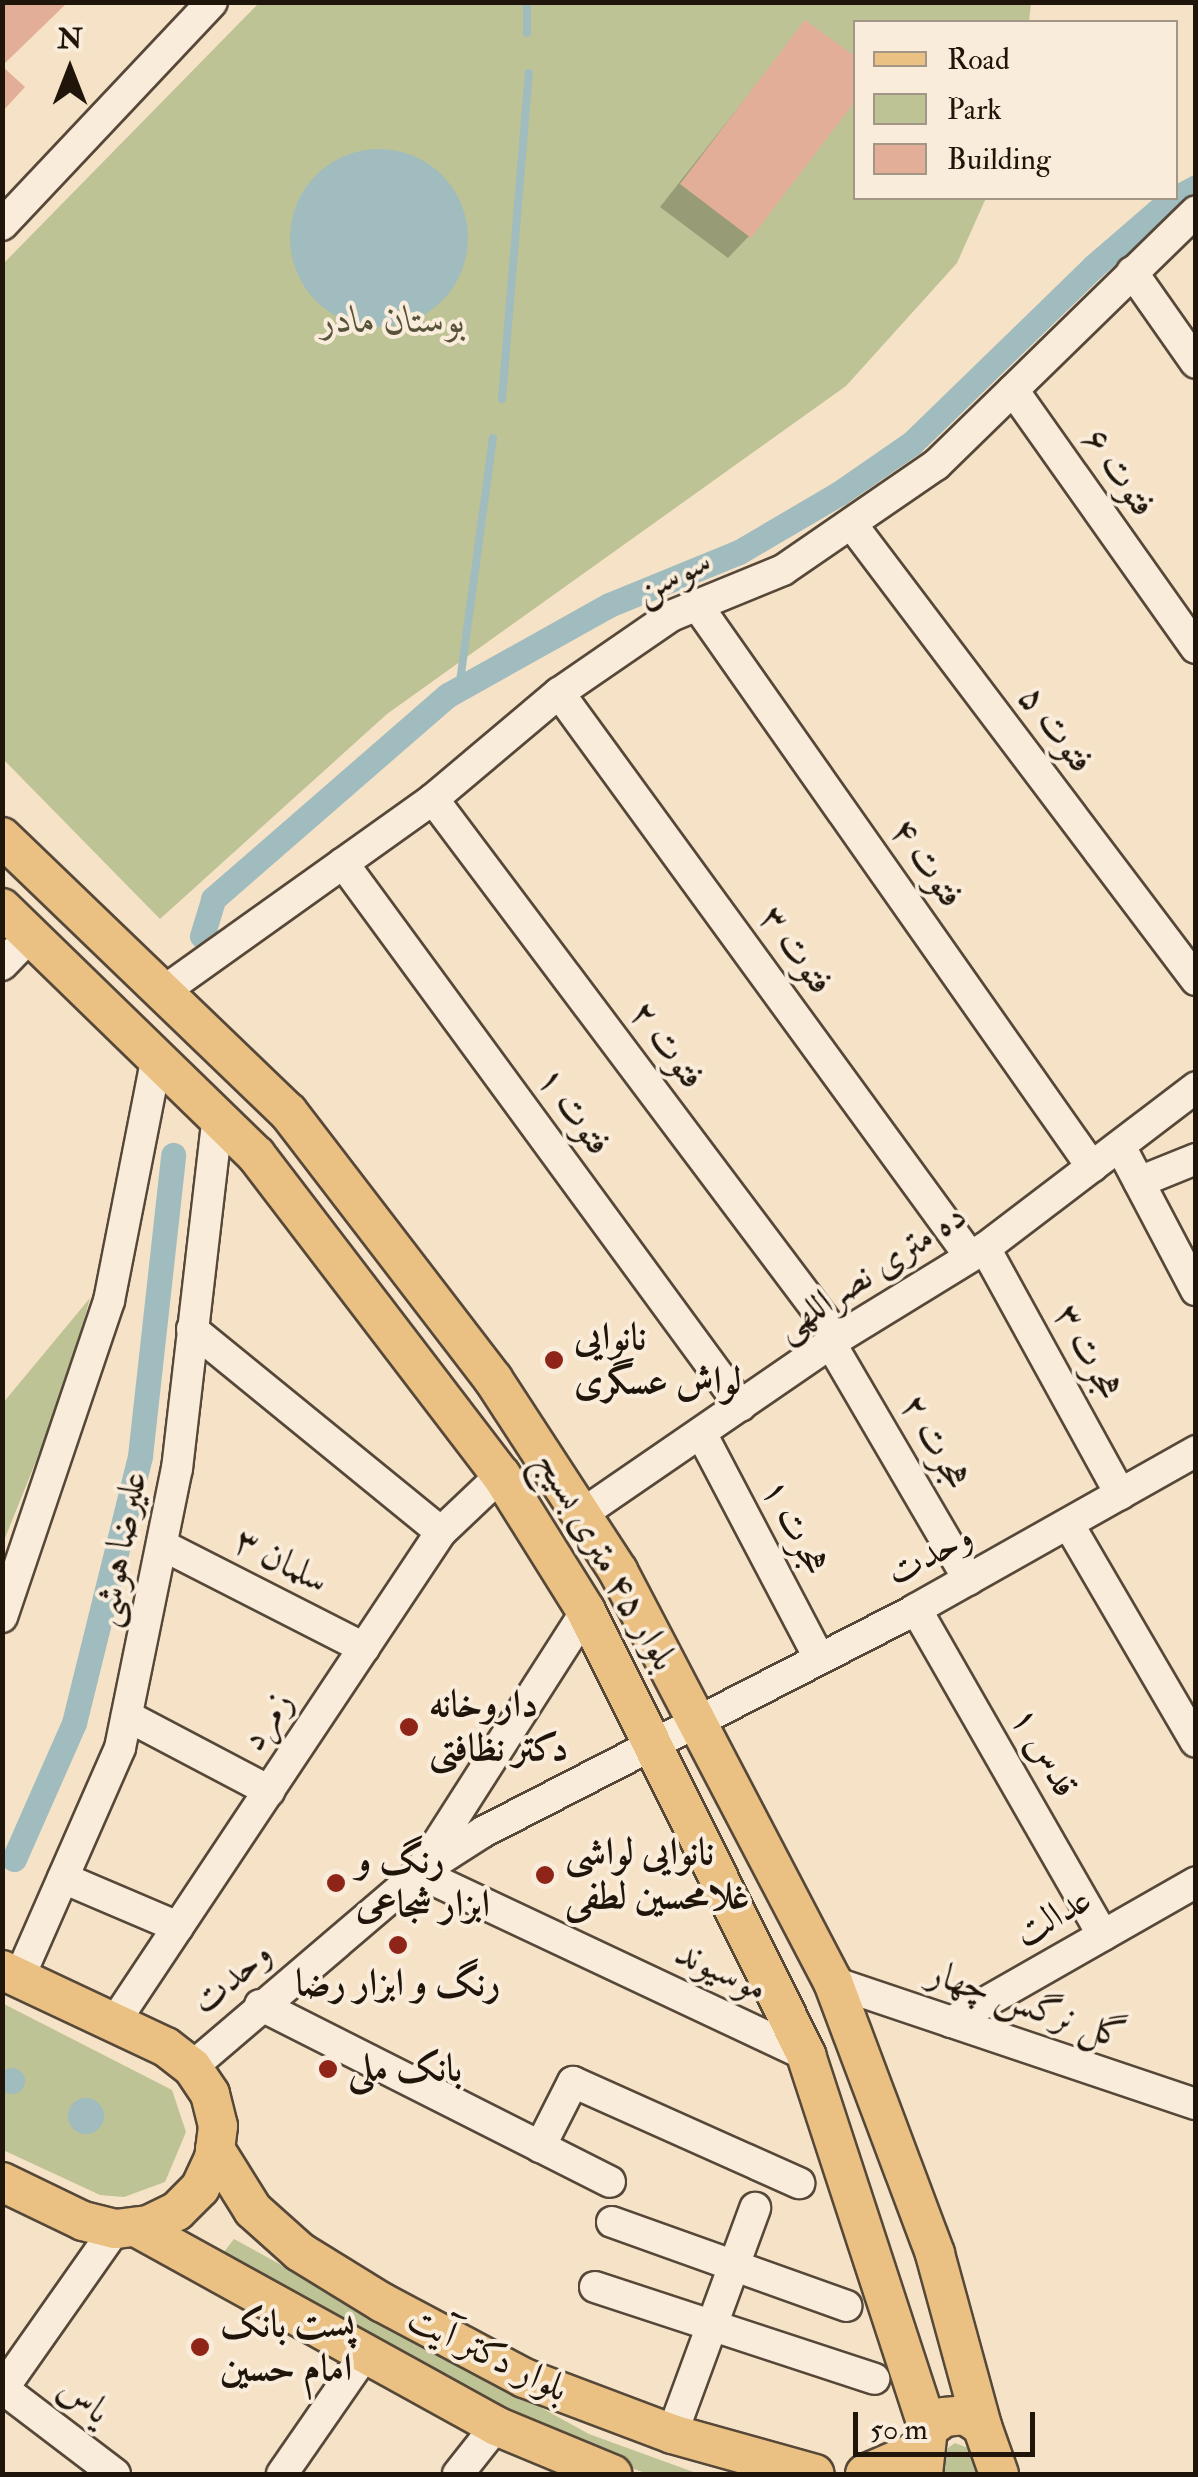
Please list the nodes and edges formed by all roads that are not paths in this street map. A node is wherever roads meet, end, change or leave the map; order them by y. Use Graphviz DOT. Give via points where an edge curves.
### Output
graph roads {
  1 [pos="212,2"];
  2 [pos="1196,211"];
  3 [pos="2,225"];
  4 [pos="1132,272"];
  5 [pos="1196,363"];
  6 [pos="1013,390"];
  7 [pos="853,526"];
  8 [pos="697,606"];
  9 [pos="1196,648"];
  10 [pos="558,692"];
  11 [pos="433,799"];
  12 [pos="2,837"];
  13 [pos="343,863"];
  14 [pos="2,908"];
  15 [pos="31,935"];
  16 [pos="2,965"];
  17 [pos="1196,980"];
  18 [pos="164,990"];
  19 [pos="157,1056"];
  20 [pos="1196,1087"];
  21 [pos="218,1114"];
  22 [pos="1120,1146"];
  23 [pos="1196,1159"];
  24 [pos="1092,1168"];
  25 [pos="1139,1182"];
  26 [pos="977,1252"];
  27 [pos="1196,1290"];
  28 [pos="192,1329"];
  29 [pos="834,1341"];
  30 [pos="493,1379"];
  31 [pos="451,1406"];
  32 [pos="741,1406"];
  33 [pos="701,1433"];
  34 [pos="1196,1451"];
  35 [pos="501,1475"];
  36 [pos="1120,1494"];
  37 [pos="582,1514"];
  38 [pos="1069,1525"];
  39 [pos="442,1532"];
  40 [pos="162,1545"];
  41 [pos="969,1580"];
  42 [pos="916,1609"];
  43 [pos="586,1611"];
  44 [pos="2,1617"];
  45 [pos="364,1648"];
  46 [pos="818,1658"];
  47 [pos="127,1716"];
  48 [pos="698,1722"];
  49 [pos="1196,1742"];
  50 [pos="654,1743"];
  51 [pos="269,1791"];
  52 [pos="418,1873"];
  53 [pos="63,1878"];
  54 [pos="1196,1882"];
  55 [pos="178,1927"];
  56 [pos="1103,1936"];
  57 [pos="11,1974"];
  58 [pos="833,1982"];
  59 [pos="260,2005"];
  60 [pos="951,2022"];
  61 [pos="114,2024"];
  62 [pos="806,2055"];
  63 [pos="192,2067"];
  64 [pos="1196,2104"];
  65 [pos="540,2146"];
  66 [pos="215,2149"];
  67 [pos="2,2182"];
  68 [pos="610,2182"];
  69 [pos="799,2182"];
  70 [pos="754,2208"];
  71 [pos="612,2222"];
  72 [pos="126,2228"];
  73 [pos="733,2267"];
  74 [pos="594,2287"];
  75 [pos="846,2306"];
  76 [pos="712,2327"];
  77 [pos="365,2354"];
  78 [pos="874,2379"];
  79 [pos="3,2389"];
  80 [pos="496,2426"];
  81 [pos="982,2426"];
  82 [pos="672,2434"];
  83 [pos="925,2451"];
  84 [pos="116,2474"];
  85 [pos="282,2474"];
  86 [pos="458,2474"];
  87 [pos="612,2474"];
  88 [pos="815,2474"];
  89 [pos="865,2474"];
  90 [pos="999,2474"];
  1 -- 3 [label="street"];
  2 -- 4 [label="street, سوسن"];
  4 -- 5 [label="street"];
  4 -- 6 [label="street, سوسن"];
  6 -- 7 [label="street, سوسن" via="936,465"];
  6 -- 9 [label="street, فتوت ۶"];
  7 -- 8 [label="street, سوسن" via="783,570"];
  7 -- 17 [label="street, فتوت ۵"];
  8 -- 10 [label="street, سوسن" via="671,616"];
  8 -- 24 [label="street, فتوت ۴"];
  10 -- 11 [label="street, سوسن"];
  10 -- 26 [label="street, فتوت ۳"];
  11 -- 13 [label="street, سوسن"];
  11 -- 29 [label="street, فتوت ۲"];
  12 -- 18 [label="main road, بلوار ۴۵ متری بسیج"];
  13 -- 18 [label="street, سوسن"];
  13 -- 32 [label="street, فتوت ۱"];
  14 -- 15 [label="main road, بلوار ۴۵ متری بسیج"];
  15 -- 16 [label="street"];
  15 -- 19 [label="main road, بلوار ۴۵ متری بسیج"];
  18 -- 30 [label="main road, بلوار ۴۵ متری بسیج" via="288,1112"];
  19 -- 21 [label="main road, بلوار ۴۵ متری بسیج"];
  19 -- 44 [label="street" via="109,1301"];
  20 -- 22 [label="street, ده متری نصراللهی"];
  21 -- 28 [label="street, علیرضا هوشی"];
  21 -- 31 [label="main road, بلوار ۴۵ متری بسیج"];
  22 -- 24 [label="street, ده متری نصراللهی"];
  22 -- 25 [label="street"];
  23 -- 25 [label="street"];
  24 -- 26 [label="street, ده متری نصراللهی"];
  25 -- 27 [label="street"];
  26 -- 29 [label="street, ده متری نصراللهی"];
  26 -- 36 [label="street, هجرت ۳"];
  28 -- 39 [label="street"];
  28 -- 40 [label="street, علیرضا هوشی"];
  29 -- 32 [label="street, ده متری نصراللهی"];
  29 -- 41 [label="street, هجرت ۲"];
  30 -- 31 [label="main road"];
  30 -- 37 [label="main road, بلوار ۴۵ متری بسیج"];
  31 -- 35 [label="main road, بلوار ۴۵ متری بسیج"];
  32 -- 33 [label="street, ده متری نصراللهی"];
  33 -- 37 [label="street, ده متری نصراللهی"];
  33 -- 46 [label="street, هجرت ۱"];
  34 -- 36 [label="street, وحدت"];
  35 -- 39 [label="street, زمرد"];
  35 -- 43 [label="main road, بلوار ۴۵ متری بسیج"];
  36 -- 38 [label="street, وحدت"];
  37 -- 48 [label="main road, بلوار ۴۵ متری بسیج"];
  38 -- 41 [label="street, وحدت"];
  38 -- 49 [label="street"];
  39 -- 45 [label="street, زمرد"];
  40 -- 45 [label="street, سلمان ۳"];
  40 -- 47 [label="street, علیرضا هوشی"];
  41 -- 42 [label="street, وحدت"];
  42 -- 46 [label="street, وحدت"];
  42 -- 56 [label="street, قدس ۱"];
  43 -- 50 [label="main road, بلوار ۴۵ متری بسیج"];
  43 -- 52 [label="street, وحدت"];
  45 -- 51 [label="street, زمرد"];
  46 -- 48 [label="street, وحدت"];
  47 -- 51 [label="street"];
  47 -- 53 [label="street, علیرضا هوشی" via="120,1748"];
  48 -- 50 [label="street, وحدت"];
  48 -- 58 [label="main road, بلوار ۴۵ متری بسیج"];
  50 -- 52 [label="street, وحدت" via="543,1797"];
  50 -- 62 [label="main road, بلوار ۴۵ متری بسیج"];
  51 -- 55 [label="street, زمرد"];
  52 -- 59 [label="street, وحدت"];
  52 -- 62 [label="street, موسیوند"];
  53 -- 55 [label="street"];
  53 -- 57 [label="street, علیرضا هوشی"];
  54 -- 56 [label="street, عدالت"];
  55 -- 61 [label="street, زمرد"];
  56 -- 60 [label="street, عدالت"];
  57 -- 61 [label="main road"];
  58 -- 60 [label="street, گل نرگس چهار"];
  58 -- 81 [label="main road, بلوار ۴۵ متری بسیج" via="935,2254"];
  59 -- 63 [label="street, وحدت"];
  59 -- 65 [label="street"];
  60 -- 64 [label="street, گل نرگس چهار"];
  61 -- 63 [label="main road"];
  62 -- 83 [label="main road, بلوار ۴۵ متری بسیج"];
  63 -- 66 [label="main road" via="210,2094"];
  65 -- 68 [label="street"];
  65 -- 69 [label="street" via="573,2082"];
  66 -- 72 [label="main road" via="200,2188 178,2211"];
  66 -- 82 [label="main road, بلوار دکتر آیت" via="253,2210 300,2252 524,2378"];
  67 -- 72 [label="main road, بلوار دکتر آیت" via="84,2221"];
  70 -- 73 [label="street"];
  71 -- 73 [label="street"];
  72 -- 77 [label="main road, بلوار دکتر آیت"];
  72 -- 79 [label="street"];
  73 -- 75 [label="street"];
  73 -- 76 [label="street"];
  74 -- 76 [label="street"];
  76 -- 78 [label="street"];
  76 -- 82 [label="street"];
  77 -- 80 [label="main road, بلوار دکتر آیت"];
  77 -- 85 [label="street"];
  79 -- 84 [label="street, یاس"];
  80 -- 86 [label="street"];
  80 -- 87 [label="main road, بلوار دکتر آیت"];
  81 -- 83 [label="main road" via="954,2416"];
  81 -- 90 [label="main road, بلوار ۴۵ متری بسیج"];
  82 -- 88 [label="main road, بلوار دکتر آیت"];
  83 -- 89 [label="main road"];
}
